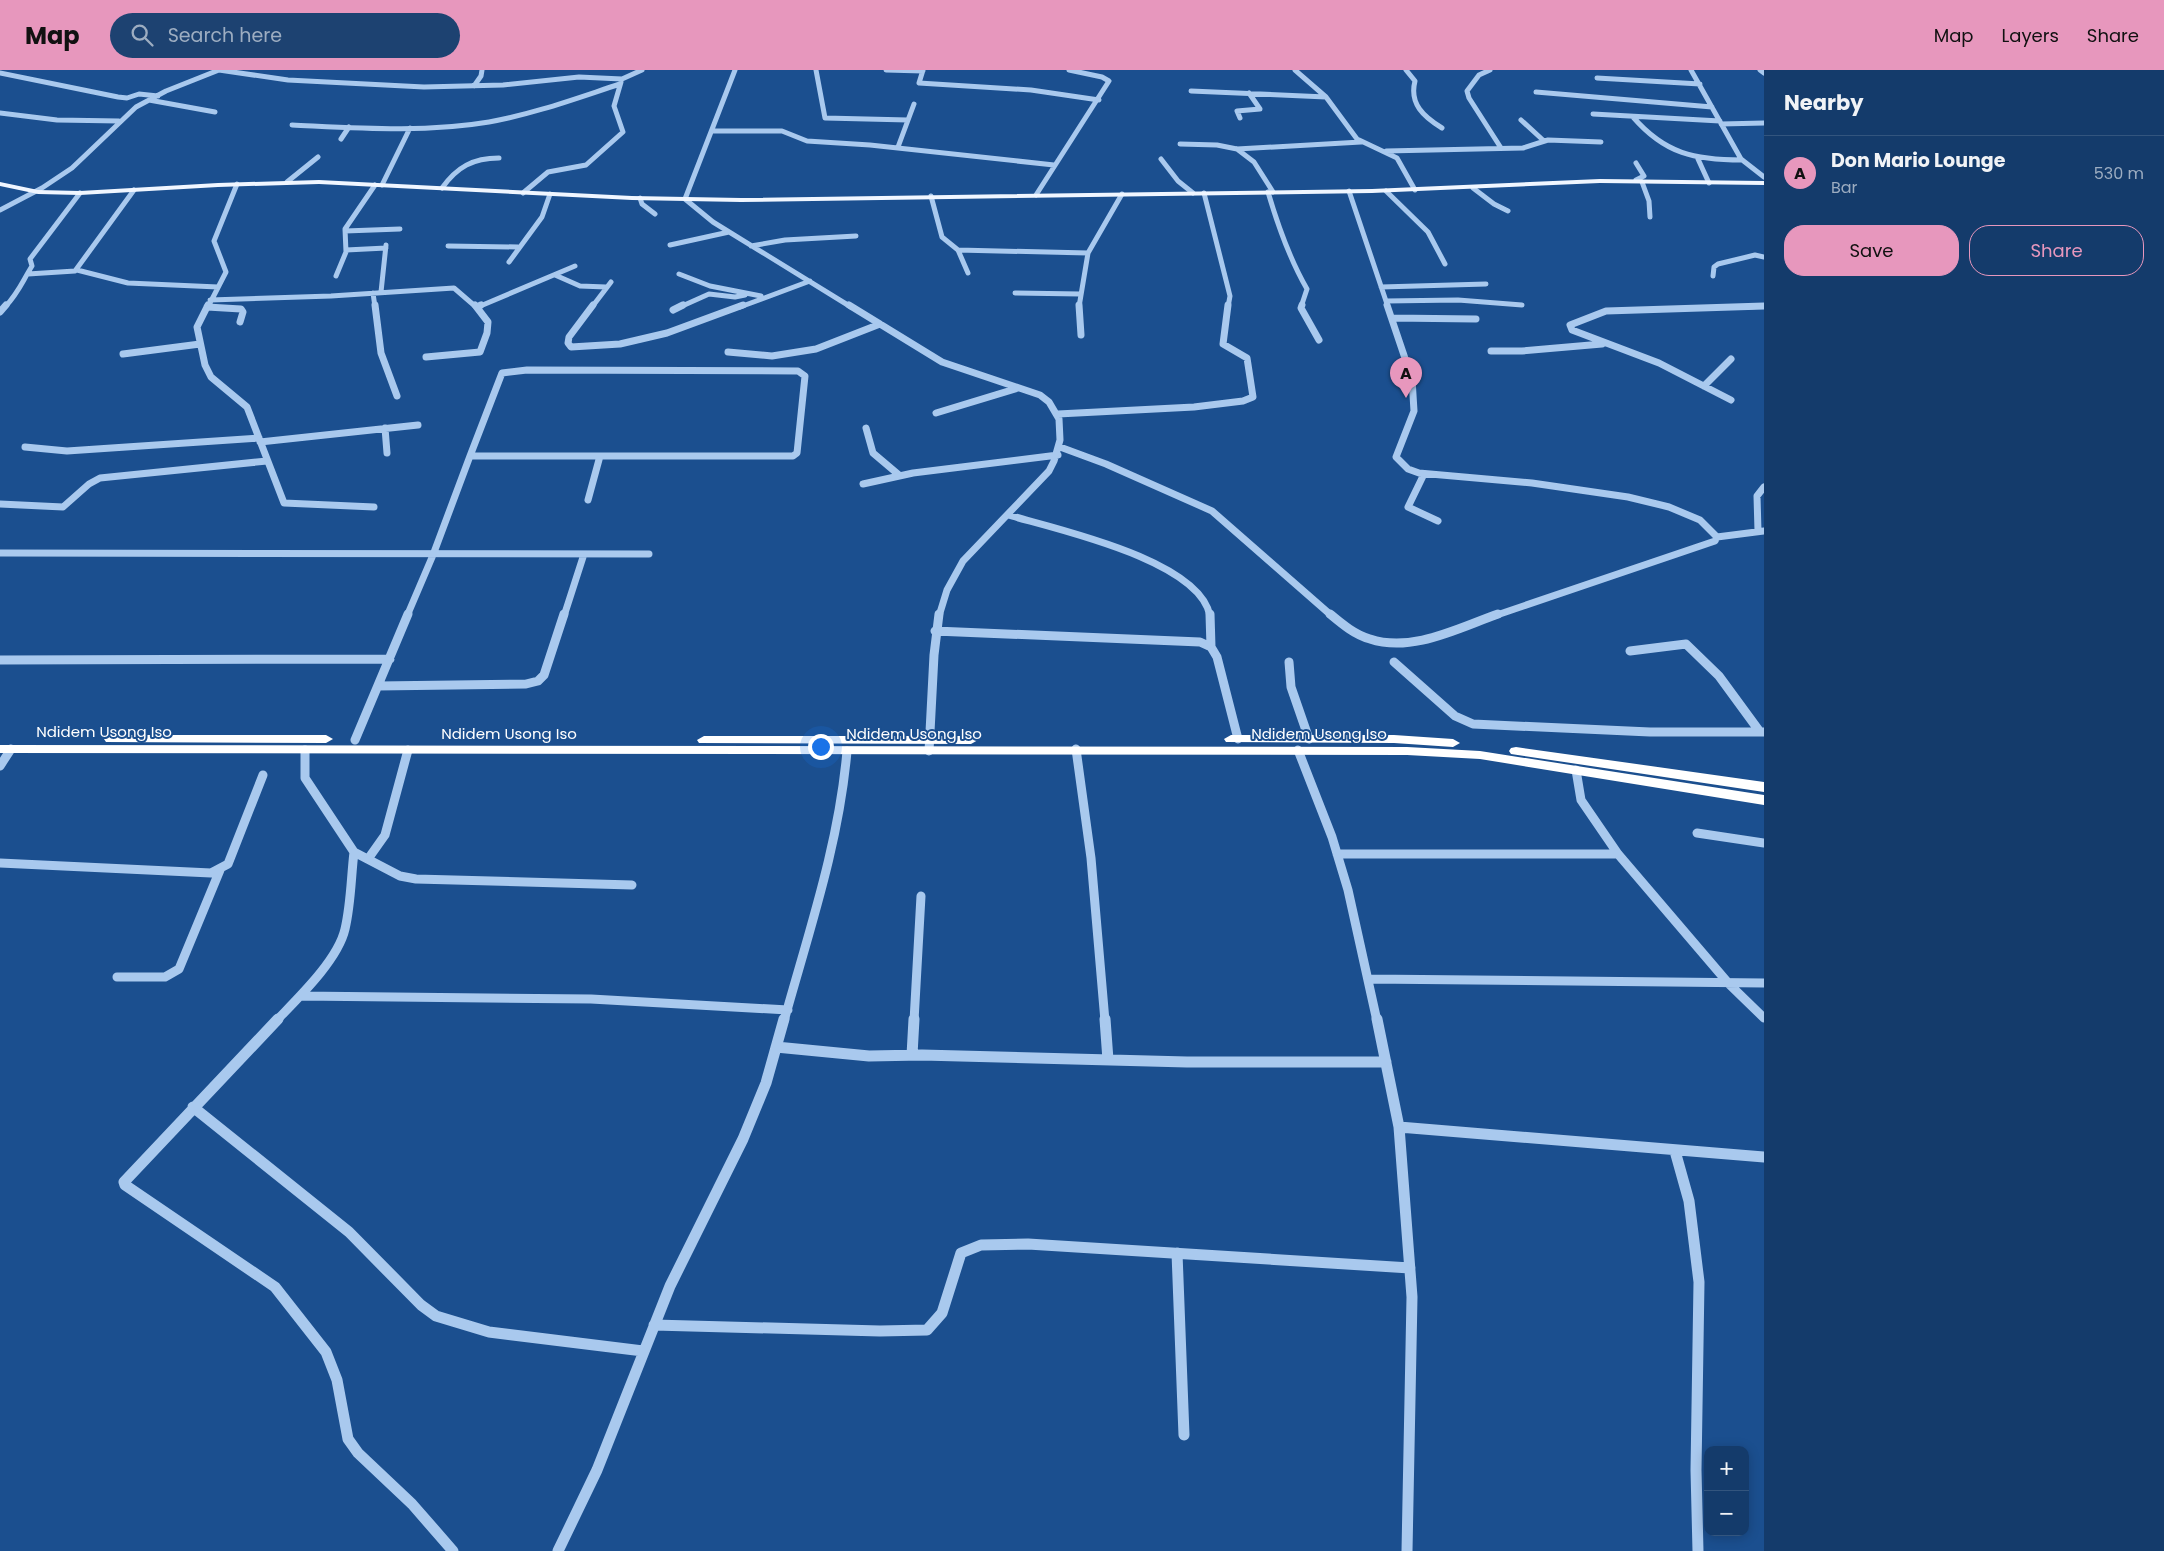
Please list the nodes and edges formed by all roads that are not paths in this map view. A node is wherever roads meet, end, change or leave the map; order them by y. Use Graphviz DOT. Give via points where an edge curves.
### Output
graph roads {
  1 [pos="219,70"];
  2 [pos="482,70"];
  3 [pos="642,70"];
  4 [pos="735,70"];
  5 [pos="816,70"];
  6 [pos="886,70"];
  7 [pos="923,70"];
  8 [pos="1063,70"];
  9 [pos="1069,70"];
  10 [pos="1295,70"];
  11 [pos="1406,70"];
  12 [pos="1490,70"];
  13 [pos="1691,70"];
  14 [pos="1760,70"];
  15 [pos="0,73"];
  16 [pos="1764,73"];
  17 [pos="1597,78"];
  18 [pos="621,82"];
  19 [pos="1700,84"];
  20 [pos="474,86"];
  21 [pos="1191,92"];
  22 [pos="1536,92"];
  23 [pos="1249,93"];
  24 [pos="158,96"];
  25 [pos="1326,97"];
  26 [pos="149,100"];
  27 [pos="1099,100"];
  28 [pos="914,104"];
  29 [pos="1712,107"];
  30 [pos="215,112"];
  31 [pos="0,113"];
  32 [pos="1593,114"];
  33 [pos="1632,117"];
  34 [pos="1240,118"];
  35 [pos="908,120"];
  36 [pos="1521,120"];
  37 [pos="119,121"];
  38 [pos="1720,122"];
  39 [pos="1764,123"];
  40 [pos="292,125"];
  41 [pos="349,127"];
  42 [pos="410,128"];
  43 [pos="1442,128"];
  44 [pos="712,131"];
  45 [pos="342,139"];
  46 [pos="1544,141"];
  47 [pos="1362,142"];
  48 [pos="1600,142"];
  49 [pos="1180,144"];
  50 [pos="898,148"];
  51 [pos="1502,148"];
  52 [pos="1237,149"];
  53 [pos="1386,151"];
  54 [pos="318,157"];
  55 [pos="499,158"];
  56 [pos="1161,158"];
  57 [pos="1698,160"];
  58 [pos="1742,160"];
  59 [pos="1636,163"];
  60 [pos="1054,165"];
  61 [pos="1764,178"];
  62 [pos="1632,181"];
  63 [pos="287,182"];
  64 [pos="1642,182"];
  65 [pos="1764,182"];
  66 [pos="1709,183"];
  67 [pos="0,184"];
  68 [pos="237,184"];
  69 [pos="379,185"];
  70 [pos="442,188"];
  71 [pos="1473,188"];
  72 [pos="134,190"];
  73 [pos="1415,190"];
  74 [pos="1349,191"];
  75 [pos="1386,191"];
  76 [pos="38,192"];
  77 [pos="1270,192"];
  78 [pos="80,193"];
  79 [pos="523,193"];
  80 [pos="1193,193"];
  81 [pos="1204,193"];
  82 [pos="550,194"];
  83 [pos="1122,194"];
  84 [pos="1036,195"];
  85 [pos="931,196"];
  86 [pos="640,198"];
  87 [pos="685,199"];
  88 [pos="0,210"];
  89 [pos="1508,211"];
  90 [pos="655,214"];
  91 [pos="1650,217"];
  92 [pos="400,230"];
  93 [pos="345,231"];
  94 [pos="730,232"];
  95 [pos="856,236"];
  96 [pos="670,245"];
  97 [pos="448,246"];
  98 [pos="751,246"];
  99 [pos="386,247"];
  100 [pos="518,247"];
  101 [pos="346,250"];
  102 [pos="958,250"];
  103 [pos="1088,253"];
  104 [pos="1764,257"];
  105 [pos="509,262"];
  106 [pos="1445,264"];
  107 [pos="574,266"];
  108 [pos="76,270"];
  109 [pos="968,273"];
  110 [pos="28,274"];
  111 [pos="680,274"];
  112 [pos="555,275"];
  113 [pos="336,276"];
  114 [pos="1713,276"];
  115 [pos="810,281"];
  116 [pos="1486,284"];
  117 [pos="609,285"];
  118 [pos="218,287"];
  119 [pos="1381,287"];
  120 [pos="380,292"];
  121 [pos="373,293"];
  122 [pos="1015,293"];
  123 [pos="1080,294"];
  124 [pos="745,295"];
  125 [pos="764,296"];
  126 [pos="1386,301"];
  127 [pos="208,304"];
  128 [pos="1522,305"];
  129 [pos="1764,306"];
  130 [pos="477,307"];
  131 [pos="673,310"];
  132 [pos="0,312"];
  133 [pos="1392,318"];
  134 [pos="1476,319"];
  135 [pos="240,322"];
  136 [pos="880,324"];
  137 [pos="1081,335"];
  138 [pos="1318,340"];
  139 [pos="1605,343"];
  140 [pos="200,344"];
  141 [pos="1491,351"];
  142 [pos="728,352"];
  143 [pos="123,354"];
  144 [pos="426,357"];
  145 [pos="1731,359"];
  146 [pos="1704,386"];
  147 [pos="1018,388"];
  148 [pos="396,396"];
  149 [pos="1731,400"];
  150 [pos="936,413"];
  151 [pos="1058,414"];
  152 [pos="418,425"];
  153 [pos="385,428"];
  154 [pos="866,428"];
  155 [pos="259,440"];
  156 [pos="25,447"];
  157 [pos="1059,451"];
  158 [pos="387,453"];
  159 [pos="469,456"];
  160 [pos="600,456"];
  161 [pos="267,461"];
  162 [pos="1424,474"];
  163 [pos="899,475"];
  164 [pos="862,484"];
  165 [pos="1764,487"];
  166 [pos="588,500"];
  167 [pos="0,504"];
  168 [pos="374,507"];
  169 [pos="1008,515"];
  170 [pos="1438,521"];
  171 [pos="1761,531"];
  172 [pos="1717,537"];
  173 [pos="0,553"];
  174 [pos="584,554"];
  175 [pos="649,554"];
  176 [pos="433,555"];
  177 [pos="935,631"];
  178 [pos="1211,647"];
  179 [pos="1630,651"];
  180 [pos="390,659"];
  181 [pos="0,660"];
  182 [pos="1289,662"];
  183 [pos="1394,662"];
  184 [pos="378,686"];
  185 [pos="1762,732"];
  186 [pos="1238,739"];
  187 [pos="1309,739"];
  188 [pos="355,740"];
  189 [pos="4,746"];
  190 [pos="929,746"];
  191 [pos="1076,749"];
  192 [pos="305,750"];
  193 [pos="408,750"];
  194 [pos="1298,750"];
  195 [pos="846,751"];
  196 [pos="0,766"];
  197 [pos="1576,770"];
  198 [pos="263,775"];
  199 [pos="1764,787"];
  200 [pos="1764,800"];
  201 [pos="1697,833"];
  202 [pos="1764,843"];
  203 [pos="354,852"];
  204 [pos="1337,854"];
  205 [pos="1618,854"];
  206 [pos="368,859"];
  207 [pos="0,863"];
  208 [pos="220,870"];
  209 [pos="632,885"];
  210 [pos="921,896"];
  211 [pos="117,977"];
  212 [pos="1369,979"];
  213 [pos="1764,983"];
  214 [pos="1729,984"];
  215 [pos="300,996"];
  216 [pos="788,1010"];
  217 [pos="1764,1018"];
  218 [pos="776,1047"];
  219 [pos="912,1055"];
  220 [pos="1108,1060"];
  221 [pos="1386,1062"];
  222 [pos="193,1107"];
  223 [pos="1399,1127"];
  224 [pos="1675,1151"];
  225 [pos="1764,1158"];
  226 [pos="1177,1253"];
  227 [pos="1410,1268"];
  228 [pos="654,1325"];
  229 [pos="643,1351"];
  230 [pos="1184,1435"];
  231 [pos="453,1551"];
  232 [pos="558,1551"];
  233 [pos="1408,1551"];
  234 [pos="1698,1551"];
  1 -- 20 [label="street" via="288,80 403,87"];
  1 -- 24 [label="street"];
  2 -- 20 [label="street"];
  3 -- 18 [label="street"];
  4 -- 44 [label="street"];
  5 -- 35 [label="street" via="828,120"];
  6 -- 7 [label="street"];
  7 -- 27 [label="street" via="920,83 1001,87"];
  8 -- 9 [label="street"];
  9 -- 27 [label="street" via="1109,81"];
  10 -- 25 [label="street"];
  11 -- 43 [label="street" via="1415,81 1411,91 1413,100 1426,117"];
  12 -- 51 [label="street" via="1479,75 1467,91"];
  13 -- 19 [label="street"];
  14 -- 16 [label="street"];
  15 -- 24 [label="street" via="118,97"];
  17 -- 19 [label="street"];
  18 -- 20 [label="street" via="579,77"];
  18 -- 42 [label="street" via="514,117 437,128"];
  18 -- 79 [label="street" via="613,109 623,132 586,165 548,172"];
  19 -- 29 [label="street"];
  21 -- 23 [label="street"];
  22 -- 29 [label="street"];
  23 -- 25 [label="street"];
  23 -- 34 [label="street" via="1260,109 1237,111"];
  24 -- 26 [label="street"];
  25 -- 47 [label="street" via="1352,135"];
  26 -- 30 [label="street"];
  26 -- 37 [label="street"];
  27 -- 60 [label="street" via="1088,111"];
  28 -- 35 [label="street"];
  29 -- 38 [label="street"];
  31 -- 37 [label="street" via="57,120"];
  32 -- 33 [label="street"];
  33 -- 38 [label="street"];
  33 -- 57 [label="street" via="1666,147"];
  35 -- 50 [label="street"];
  36 -- 46 [label="street"];
  37 -- 76 [label="street" via="82,160"];
  38 -- 39 [label="street"];
  38 -- 58 [label="street"];
  40 -- 41 [label="street"];
  41 -- 42 [label="street"];
  41 -- 45 [label="street"];
  42 -- 69 [label="street"];
  44 -- 50 [label="street" via="782,131 807,141"];
  44 -- 87 [label="street"];
  46 -- 48 [label="street"];
  46 -- 51 [label="street" via="1523,148"];
  47 -- 52 [label="street"];
  47 -- 53 [label="street"];
  49 -- 52 [label="street"];
  50 -- 60 [label="street"];
  51 -- 53 [label="street"];
  52 -- 77 [label="street" via="1254,162"];
  53 -- 73 [label="street" via="1397,158"];
  54 -- 63 [label="street"];
  55 -- 70 [label="street" via="471,161"];
  56 -- 80 [label="street" via="1178,181"];
  57 -- 58 [label="street"];
  57 -- 66 [label="street"];
  58 -- 61 [label="street"];
  59 -- 62 [label="street" via="1644,176"];
  60 -- 84 [label="street"];
  62 -- 64 [label="main road"];
  62 -- 71 [label="main road"];
  63 -- 68 [label="main road"];
  63 -- 69 [label="main road"];
  64 -- 66 [label="main road"];
  64 -- 91 [label="street" via="1649,201"];
  65 -- 66 [label="main road"];
  67 -- 76 [label="main road"];
  68 -- 72 [label="main road"];
  68 -- 118 [label="street" via="215,236 215,246 226,272"];
  69 -- 70 [label="main road"];
  69 -- 93 [label="street"];
  70 -- 79 [label="main road"];
  71 -- 73 [label="main road"];
  71 -- 89 [label="street"];
  72 -- 78 [label="main road"];
  72 -- 108 [label="street"];
  73 -- 75 [label="main road"];
  74 -- 75 [label="main road"];
  74 -- 77 [label="main road"];
  74 -- 119 [label="street"];
  75 -- 106 [label="street" via="1428,232"];
  76 -- 78 [label="main road"];
  76 -- 88 [label="street"];
  77 -- 81 [label="main road"];
  77 -- 138 [label="street" via="1278,228 1306,289 1301,308"];
  78 -- 110 [label="street" via="30,259 32,266"];
  79 -- 82 [label="main road"];
  80 -- 81 [label="main road"];
  80 -- 83 [label="main road"];
  81 -- 151 [label="street" via="1230,296 1223,344 1247,358 1253,397 1194,407"];
  82 -- 86 [label="main road"];
  82 -- 100 [label="street" via="542,217"];
  83 -- 84 [label="main road"];
  83 -- 103 [label="street"];
  84 -- 85 [label="main road"];
  85 -- 87 [label="main road" via="810,200"];
  85 -- 102 [label="street" via="942,237"];
  86 -- 87 [label="main road"];
  86 -- 90 [label="street" via="642,204"];
  87 -- 94 [label="street"];
  92 -- 93 [label="street"];
  93 -- 101 [label="street"];
  94 -- 96 [label="street"];
  94 -- 98 [label="street"];
  95 -- 98 [label="street" via="785,240"];
  97 -- 100 [label="street"];
  98 -- 115 [label="street"];
  99 -- 101 [label="street"];
  99 -- 120 [label="street"];
  100 -- 105 [label="street"];
  101 -- 113 [label="street"];
  102 -- 103 [label="street"];
  102 -- 109 [label="street"];
  103 -- 123 [label="street"];
  104 -- 114 [label="street" via="1755,255 1718,264 1714,267"];
  107 -- 112 [label="street"];
  108 -- 110 [label="street"];
  108 -- 118 [label="street" via="92,277 135,285"];
  110 -- 132 [label="street" via="19,292"];
  111 -- 124 [label="street"];
  112 -- 117 [label="street" via="580,286"];
  112 -- 130 [label="street"];
  115 -- 125 [label="street"];
  115 -- 136 [label="street"];
  116 -- 119 [label="street"];
  117 -- 125 [label="street" via="569,337 571,347 620,344 648,338"];
  118 -- 127 [label="street"];
  119 -- 126 [label="street"];
  120 -- 121 [label="street"];
  120 -- 130 [label="street" via="454,288"];
  121 -- 127 [label="street"];
  121 -- 148 [label="street" via="381,353"];
  122 -- 123 [label="street"];
  123 -- 137 [label="street"];
  124 -- 125 [label="street"];
  124 -- 131 [label="street" via="730,299 718,294 709,295"];
  126 -- 128 [label="street" via="1458,300"];
  126 -- 133 [label="street"];
  127 -- 135 [label="street" via="241,309"];
  127 -- 140 [label="street" via="197,327"];
  129 -- 139 [label="street" via="1606,311 1570,325 1572,330"];
  130 -- 144 [label="street" via="488,322 480,352 467,356"];
  133 -- 134 [label="street"];
  133 -- 162 [label="street" via="1414,395 1414,411 1396,457 1408,469"];
  136 -- 142 [label="street" via="816,349 772,356"];
  136 -- 147 [label="street" via="942,362"];
  139 -- 141 [label="street"];
  139 -- 146 [label="street" via="1660,363"];
  140 -- 143 [label="street"];
  140 -- 155 [label="street" via="211,377 243,402"];
  145 -- 146 [label="street"];
  146 -- 149 [label="street"];
  147 -- 150 [label="street"];
  147 -- 151 [label="street" via="1046,398"];
  151 -- 157 [label="street"];
  152 -- 153 [label="street"];
  153 -- 155 [label="street"];
  153 -- 158 [label="street"];
  154 -- 163 [label="street" via="873,453"];
  155 -- 156 [label="street" via="67,451"];
  155 -- 161 [label="street"];
  157 -- 163 [label="street"];
  157 -- 169 [label="street" via="1049,471"];
  157 -- 172 [label="street" via="1115,468 1212,511 1348,628 1369,639 1389,643 1425,639 1715,541"];
  159 -- 160 [label="street"];
  159 -- 160 [label="street" via="496,385 502,374 508,371 798,371 805,376 798,453 793,456"];
  159 -- 176 [label="street"];
  160 -- 166 [label="street"];
  161 -- 167 [label="street" via="100,478 62,507"];
  161 -- 168 [label="street" via="284,503"];
  162 -- 170 [label="street" via="1408,507"];
  162 -- 172 [label="street" via="1575,488 1656,504 1707,523"];
  163 -- 164 [label="street"];
  165 -- 171 [label="street" via="1757,496"];
  169 -- 177 [label="street" via="956,571 945,594"];
  169 -- 178 [label="street" via="1146,558 1193,585 1208,606"];
  171 -- 172 [label="street"];
  173 -- 176 [label="street"];
  174 -- 175 [label="street"];
  174 -- 176 [label="street"];
  174 -- 184 [label="street" via="544,675 538,681 526,684"];
  176 -- 180 [label="street"];
  177 -- 178 [label="street" via="1188,640"];
  177 -- 190 [label="street"];
  178 -- 186 [label="street" via="1217,657"];
  179 -- 185 [label="street" via="1686,644 1719,676"];
  180 -- 181 [label="street"];
  180 -- 184 [label="street"];
  182 -- 187 [label="street" via="1290,687"];
  183 -- 185 [label="street" via="1455,716 1473,724 1650,732"];
  184 -- 188 [label="street"];
  186 -- 187 [label="highway, Ndidem Usong Iso"];
  186 -- 190 [label="highway, Ndidem Usong Iso"];
  187 -- 199 [label="highway, Ndidem Usong Iso" via="1394,739 1474,745"];
  188 -- 189 [label="highway, Ndidem Usong Iso"];
  188 -- 190 [label="highway, Ndidem Usong Iso"];
  189 -- 192 [label="highway, Ndidem Usong Iso"];
  189 -- 196 [label="street"];
  190 -- 191 [label="highway, Ndidem Usong Iso"];
  190 -- 195 [label="highway, Ndidem Usong Iso"];
  191 -- 194 [label="highway, Ndidem Usong Iso"];
  191 -- 220 [label="street" via="1091,858"];
  192 -- 193 [label="highway, Ndidem Usong Iso"];
  192 -- 203 [label="street" via="305,778"];
  193 -- 195 [label="highway, Ndidem Usong Iso"];
  193 -- 206 [label="street" via="385,835"];
  194 -- 197 [label="highway, Ndidem Usong Iso" via="1451,753"];
  194 -- 204 [label="street"];
  195 -- 216 [label="street" via="843,796 834,844"];
  197 -- 200 [label="highway, Ndidem Usong Iso"];
  197 -- 205 [label="street" via="1581,800"];
  198 -- 208 [label="street" via="228,864"];
  201 -- 202 [label="street"];
  203 -- 206 [label="street"];
  203 -- 215 [label="street" via="345,930 314,981"];
  204 -- 205 [label="street"];
  204 -- 212 [label="street"];
  205 -- 214 [label="street"];
  206 -- 209 [label="street" via="400,876 416,879"];
  207 -- 208 [label="street" via="211,873"];
  208 -- 211 [label="street" via="180,969 166,977"];
  210 -- 219 [label="street"];
  212 -- 214 [label="street"];
  212 -- 221 [label="street"];
  213 -- 214 [label="street"];
  214 -- 217 [label="street"];
  215 -- 216 [label="street" via="591,999"];
  215 -- 222 [label="street"];
  216 -- 218 [label="street"];
  218 -- 219 [label="street" via="869,1056"];
  218 -- 228 [label="street" via="766,1083 743,1139"];
  219 -- 220 [label="street"];
  220 -- 221 [label="street"];
  221 -- 223 [label="street"];
  222 -- 229 [label="street" via="349,1232 421,1305 436,1316 489,1332"];
  222 -- 231 [label="street" via="125,1179 125,1185 275,1286 326,1352 336,1380 348,1439"];
  223 -- 224 [label="street"];
  223 -- 227 [label="street"];
  224 -- 225 [label="street"];
  224 -- 234 [label="street" via="1689,1201 1699,1282"];
  226 -- 227 [label="street"];
  226 -- 228 [label="street" via="1028,1244 981,1245 961,1253 942,1313 927,1330"];
  226 -- 230 [label="street"];
  227 -- 233 [label="street"];
  228 -- 229 [label="street"];
  229 -- 232 [label="street" via="597,1470"];
}
